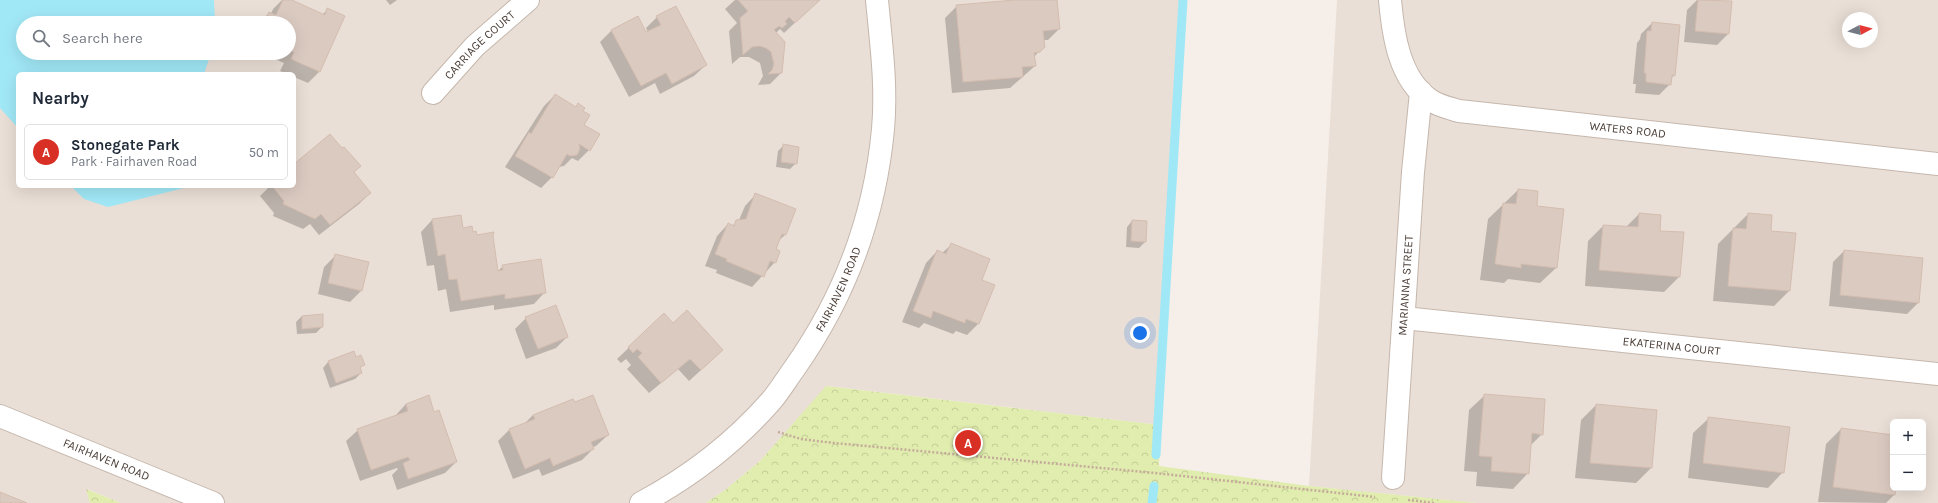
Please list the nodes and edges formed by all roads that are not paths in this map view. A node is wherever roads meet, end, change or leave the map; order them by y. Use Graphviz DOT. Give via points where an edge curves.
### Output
graph roads {
  1 [pos="528,0"];
  2 [pos="877,0"];
  3 [pos="1390,0"];
  4 [pos="1421,92"];
  5 [pos="433,93"];
  6 [pos="1938,164"];
  7 [pos="1404,318"];
  8 [pos="1938,374"];
  9 [pos="0,416"];
  10 [pos="1393,478"];
  11 [pos="213,503"];
  12 [pos="641,503"];
  1 -- 5 [label="street, CARRIAGE COURT" via="476,46"];
  2 -- 12 [label="street, FAIRHAVEN ROAD" via="884,86 883,128 877,176 868,217 856,252 829,313 805,353 775,395 754,418 706,463 671,487"];
  3 -- 4 [label="street, WATERS ROAD" via="1398,49 1404,66"];
  4 -- 6 [label="street, WATERS ROAD" via="1444,107 1459,111"];
  4 -- 7 [label="street, MARIANNA STREET"];
  7 -- 8 [label="street, EKATERINA COURT"];
  7 -- 10 [label="street, MARIANNA STREET"];
  9 -- 11 [label="street, FAIRHAVEN ROAD"];
}
